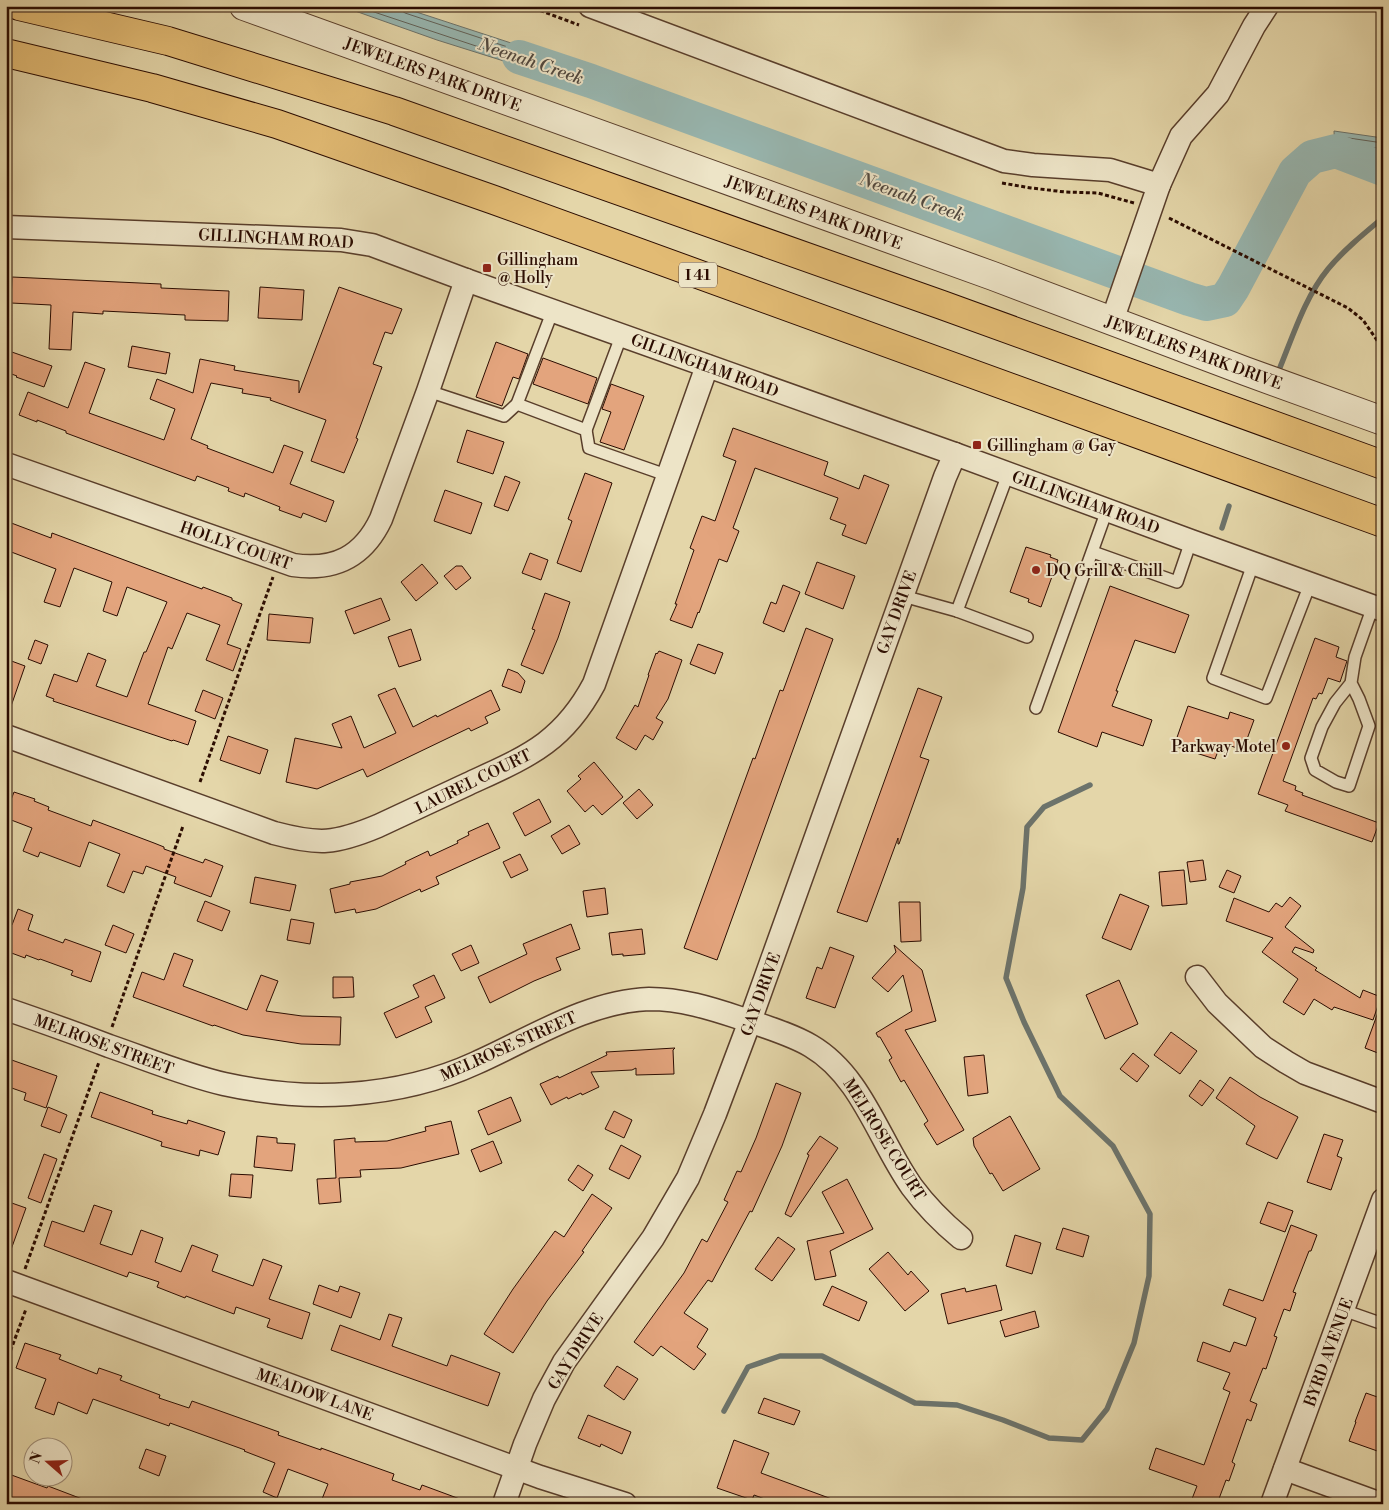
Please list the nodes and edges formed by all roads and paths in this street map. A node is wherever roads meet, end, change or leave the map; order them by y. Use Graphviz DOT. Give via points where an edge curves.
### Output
graph roads {
  1 [pos="19,6"];
  2 [pos="244,6"];
  3 [pos="590,6"];
  4 [pos="1267,6"];
  5 [pos="6,53"];
  6 [pos="1159,185"];
  7 [pos="6,227"];
  8 [pos="1191,229"];
  9 [pos="466,280"];
  10 [pos="553,310"];
  11 [pos="1115,310"];
  12 [pos="622,334"];
  13 [pos="1383,349"];
  14 [pos="707,366"];
  15 [pos="428,391"];
  16 [pos="517,404"];
  17 [pos="1383,421"];
  18 [pos="586,430"];
  19 [pos="955,454"];
  20 [pos="6,464"];
  21 [pos="1383,465"];
  22 [pos="1008,474"];
  23 [pos="668,476"];
  24 [pos="1107,510"];
  25 [pos="1383,523"];
  26 [pos="1191,541"];
  27 [pos="1093,552"];
  28 [pos="280,560"];
  29 [pos="1254,564"];
  30 [pos="1310,584"];
  31 [pos="903,596"];
  32 [pos="1378,608"];
  33 [pos="957,612"];
  34 [pos="1027,637"];
  35 [pos="1351,683"];
  36 [pos="1036,708"];
  37 [pos="6,736"];
  38 [pos="200,782"];
  39 [pos="183,826"];
  40 [pos="1197,977"];
  41 [pos="6,1009"];
  42 [pos="750,1022"];
  43 [pos="111,1030"];
  44 [pos="100,1059"];
  45 [pos="1383,1102"];
  46 [pos="1383,1200"];
  47 [pos="962,1238"];
  48 [pos="15,1277"];
  49 [pos="27,1306"];
  50 [pos="1343,1310"];
  51 [pos="1383,1323"];
  52 [pos="6,1363"];
  53 [pos="516,1468"];
  54 [pos="1285,1470"];
  55 [pos="504,1504"];
  56 [pos="625,1504"];
  57 [pos="1272,1504"];
  58 [pos="1381,1504"];
  1 -- 21 [label="highway" via="168,41 394,111"];
  2 -- 11 [label="street, JEWELERS PARK DRIVE" via="993,276"];
  3 -- 6 [label="street" via="1004,161 1110,170"];
  4 -- 6 [label="street" via="1218,94 1181,136"];
  5 -- 25 [label="highway, I 41" via="152,88 277,124"];
  6 -- 11 [label="street"];
  7 -- 9 [label="street, GILLINGHAM ROAD" via="357,241"];
  8 -- 13 [label="path" via="1348,308 1363,320"];
  9 -- 10 [label="street, GILLINGHAM ROAD"];
  9 -- 15 [label="street, HOLLY COURT"];
  10 -- 12 [label="street, GILLINGHAM ROAD"];
  10 -- 16 [label="lane"];
  11 -- 17 [label="street, JEWELERS PARK DRIVE"];
  12 -- 14 [label="street, GILLINGHAM ROAD"];
  12 -- 18 [label="lane"];
  14 -- 19 [label="street, GILLINGHAM ROAD"];
  14 -- 23 [label="street, LAUREL COURT"];
  15 -- 16 [label="lane" via="504,416"];
  15 -- 28 [label="street, HOLLY COURT" via="381,519 365,545 353,555 324,566 293,565"];
  16 -- 18 [label="lane"];
  18 -- 23 [label="lane" via="589,448"];
  19 -- 22 [label="street, GILLINGHAM ROAD"];
  19 -- 31 [label="street, GAY DRIVE"];
  20 -- 28 [label="street, HOLLY COURT"];
  22 -- 24 [label="street, GILLINGHAM ROAD"];
  22 -- 33 [label="lane"];
  23 -- 37 [label="street, LAUREL COURT" via="594,684 576,714 552,739 523,759 362,833 326,842 274,833"];
  24 -- 26 [label="street, GILLINGHAM ROAD"];
  24 -- 27 [label="lane"];
  26 -- 27 [label="lane" via="1177,582"];
  26 -- 29 [label="street, GILLINGHAM ROAD"];
  27 -- 36 [label="lane"];
  28 -- 38 [label="path"];
  29 -- 30 [label="street, GILLINGHAM ROAD"];
  29 -- 30 [label="lane" via="1213,678 1266,698"];
  30 -- 32 [label="street, GILLINGHAM ROAD"];
  31 -- 33 [label="lane"];
  31 -- 42 [label="street, GAY DRIVE"];
  32 -- 35 [label="lane" via="1355,657"];
  33 -- 34 [label="lane"];
  35 -- 35 [label="lane" via="1322,727 1311,758 1314,770 1349,786 1369,726"];
  39 -- 43 [label="path"];
  40 -- 45 [label="street" via="1217,1004 1263,1046 1286,1062 1312,1076"];
  41 -- 42 [label="street, MELROSE STREET" via="222,1084 306,1095 383,1090 432,1079 473,1065 591,1010 629,1001 688,1002"];
  42 -- 47 [label="street, MELROSE COURT" via="802,1041 835,1064 856,1092 912,1187"];
  42 -- 53 [label="street, GAY DRIVE" via="688,1178 653,1238 564,1362 544,1399"];
  44 -- 48 [label="path"];
  46 -- 50 [label="street, BYRD AVENUE"];
  48 -- 53 [label="street, MEADOW LANE"];
  49 -- 52 [label="path"];
  50 -- 51 [label="lane"];
  50 -- 54 [label="street, BYRD AVENUE"];
  53 -- 55 [label="street, GAY DRIVE"];
  53 -- 56 [label="street, MEADOW LANE"];
  54 -- 57 [label="street, BYRD AVENUE"];
  54 -- 58 [label="street"];
}
